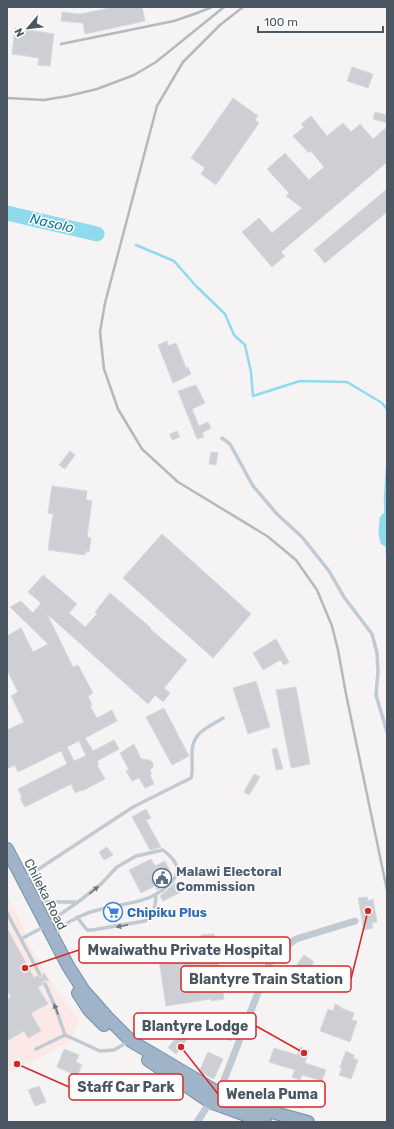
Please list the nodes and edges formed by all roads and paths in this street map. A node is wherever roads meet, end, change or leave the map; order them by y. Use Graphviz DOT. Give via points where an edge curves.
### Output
graph roads {
  1 [pos="222,438"];
  2 [pos="223,718"];
  3 [pos="387,732"];
  4 [pos="7,849"];
  5 [pos="7,866"];
  6 [pos="23,879"];
  7 [pos="156,895"];
  8 [pos="31,896"];
  9 [pos="78,902"];
  10 [pos="7,913"];
  11 [pos="77,918"];
  12 [pos="355,921"];
  13 [pos="43,927"];
  14 [pos="21,939"];
  15 [pos="50,940"];
  16 [pos="40,975"];
  17 [pos="45,984"];
  18 [pos="65,1035"];
  19 [pos="127,1042"];
  20 [pos="36,1049"];
  21 [pos="219,1093"];
  22 [pos="210,1102"];
  23 [pos="197,1122"];
  24 [pos="265,1122"];
  25 [pos="308,1122"];
  1 -- 3 [label="lane" via="230,444 253,486 277,514 302,537 329,570 344,597 372,634 377,653 376,695"];
  2 -- 6 [label="lane" via="197,735 191,746 191,778 133,807"];
  4 -- 6 [label="highway, Chileka Road"];
  5 -- 13 [label="highway"];
  6 -- 8 [label="highway, Chileka Road"];
  9 -- 7 [label="lane, one-way" via="117,867 136,856 163,850 171,856 178,869 177,876 166,889"];
  7 -- 11 [label="lane"];
  7 -- 11 [label="lane, one-way" via="151,916 145,921 87,930"];
  8 -- 9 [label="lane" via="49,902"];
  8 -- 13 [label="highway, Chileka Road"];
  9 -- 13 [label="lane"];
  10 -- 14 [label="lane"];
  11 -- 15 [label="lane" via="63,925"];
  12 -- 21 [label="street" via="296,939 271,959"];
  13 -- 14 [label="lane"];
  13 -- 15 [label="highway, Chileka Road"];
  14 -- 16 [label="lane"];
  15 -- 19 [label="highway, Chileka Road" via="84,991"];
  18 -- 17 [label="lane, one-way"];
  18 -- 19 [label="lane" via="100,1051 114,1050"];
  18 -- 20 [label="lane"];
  19 -- 21 [label="highway, Chileka Road"];
  19 -- 22 [label="highway"];
  21 -- 22 [label="street"];
  21 -- 25 [label="highway, Chileka Road"];
  22 -- 23 [label="street"];
  22 -- 24 [label="highway"];
}
